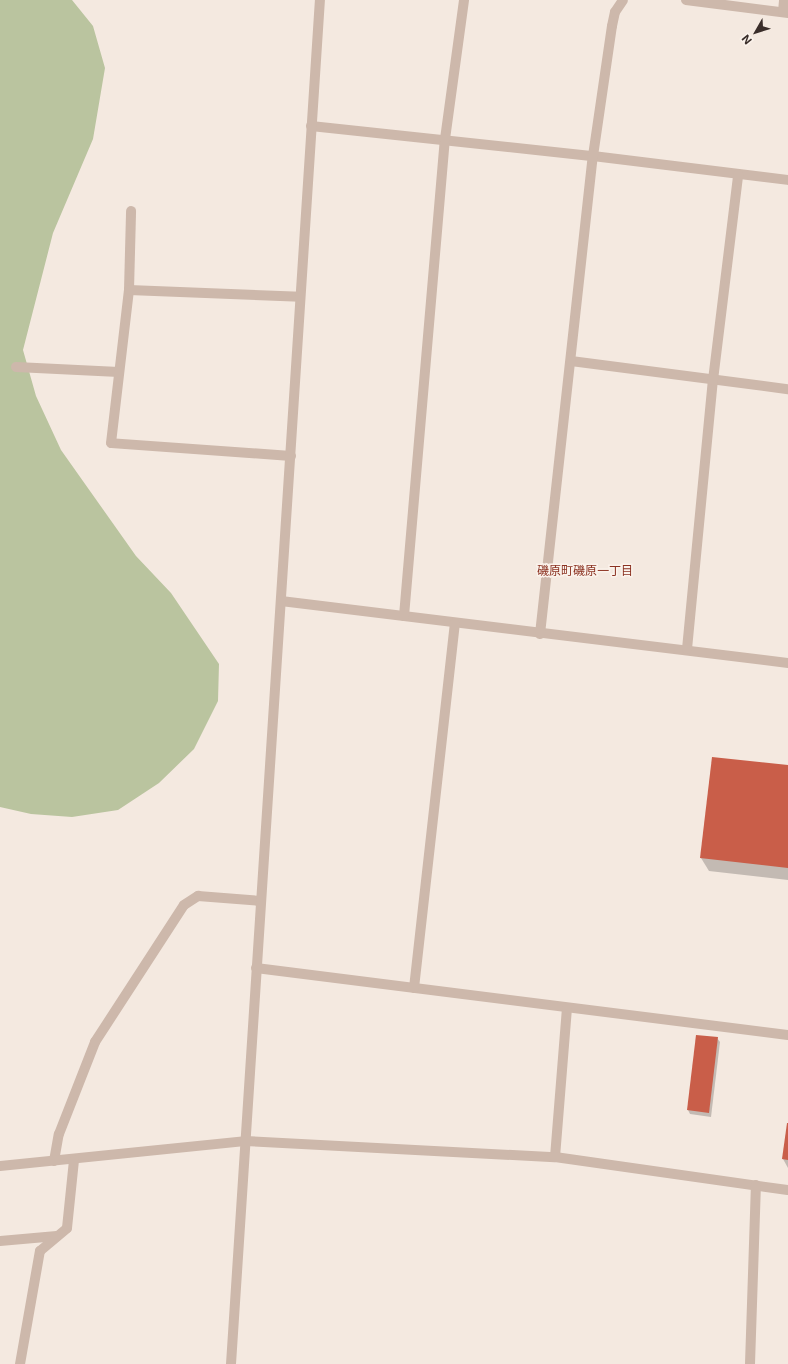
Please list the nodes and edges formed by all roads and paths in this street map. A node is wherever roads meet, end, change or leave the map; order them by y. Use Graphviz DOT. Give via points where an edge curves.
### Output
graph roads {
  1 [pos="320,0"];
  2 [pos="464,0"];
  3 [pos="623,0"];
  4 [pos="686,0"];
  5 [pos="784,0"];
  6 [pos="785,12"];
  7 [pos="311,126"];
  8 [pos="445,140"];
  9 [pos="593,156"];
  10 [pos="738,175"];
  11 [pos="788,180"];
  12 [pos="131,211"];
  13 [pos="129,290"];
  14 [pos="300,297"];
  15 [pos="571,361"];
  16 [pos="16,367"];
  17 [pos="119,372"];
  18 [pos="713,380"];
  19 [pos="788,389"];
  20 [pos="291,456"];
  21 [pos="281,601"];
  22 [pos="404,616"];
  23 [pos="455,623"];
  24 [pos="540,634"];
  25 [pos="687,649"];
  26 [pos="788,663"];
  27 [pos="261,901"];
  28 [pos="256,968"];
  29 [pos="414,988"];
  30 [pos="567,1009"];
  31 [pos="788,1035"];
  32 [pos="245,1141"];
  33 [pos="555,1157"];
  34 [pos="74,1160"];
  35 [pos="54,1161"];
  36 [pos="0,1166"];
  37 [pos="756,1185"];
  38 [pos="788,1190"];
  39 [pos="57,1236"];
  40 [pos="0,1241"];
  41 [pos="20,1364"];
  42 [pos="231,1364"];
  43 [pos="750,1364"];
  1 -- 7 [label="street"];
  2 -- 8 [label="street"];
  3 -- 9 [label="street" via="615,12 612,26"];
  4 -- 6 [label="street"];
  5 -- 6 [label="street"];
  7 -- 8 [label="street"];
  7 -- 14 [label="street"];
  8 -- 9 [label="street"];
  8 -- 22 [label="street"];
  9 -- 10 [label="street"];
  9 -- 15 [label="street"];
  10 -- 11 [label="street"];
  10 -- 18 [label="street"];
  12 -- 13 [label="street"];
  13 -- 14 [label="street"];
  13 -- 17 [label="street"];
  14 -- 20 [label="street"];
  15 -- 18 [label="street"];
  15 -- 24 [label="street"];
  16 -- 17 [label="street"];
  17 -- 20 [label="street" via="111,443"];
  18 -- 19 [label="street"];
  18 -- 25 [label="street"];
  20 -- 21 [label="street"];
  21 -- 22 [label="street"];
  21 -- 27 [label="street"];
  22 -- 23 [label="street"];
  23 -- 24 [label="street"];
  23 -- 29 [label="street"];
  24 -- 25 [label="street"];
  25 -- 26 [label="street"];
  27 -- 28 [label="street"];
  27 -- 35 [label="street" via="198,896 184,906 95,1042 59,1134"];
  28 -- 29 [label="street"];
  28 -- 32 [label="street"];
  29 -- 30 [label="street"];
  30 -- 31 [label="street"];
  30 -- 33 [label="street"];
  32 -- 33 [label="street"];
  32 -- 34 [label="street"];
  32 -- 42 [label="street"];
  33 -- 37 [label="street"];
  34 -- 35 [label="street"];
  34 -- 39 [label="street" via="67,1228"];
  35 -- 36 [label="street"];
  37 -- 38 [label="street"];
  37 -- 43 [label="street"];
  39 -- 40 [label="street"];
  39 -- 41 [label="street" via="40,1251"];
}
